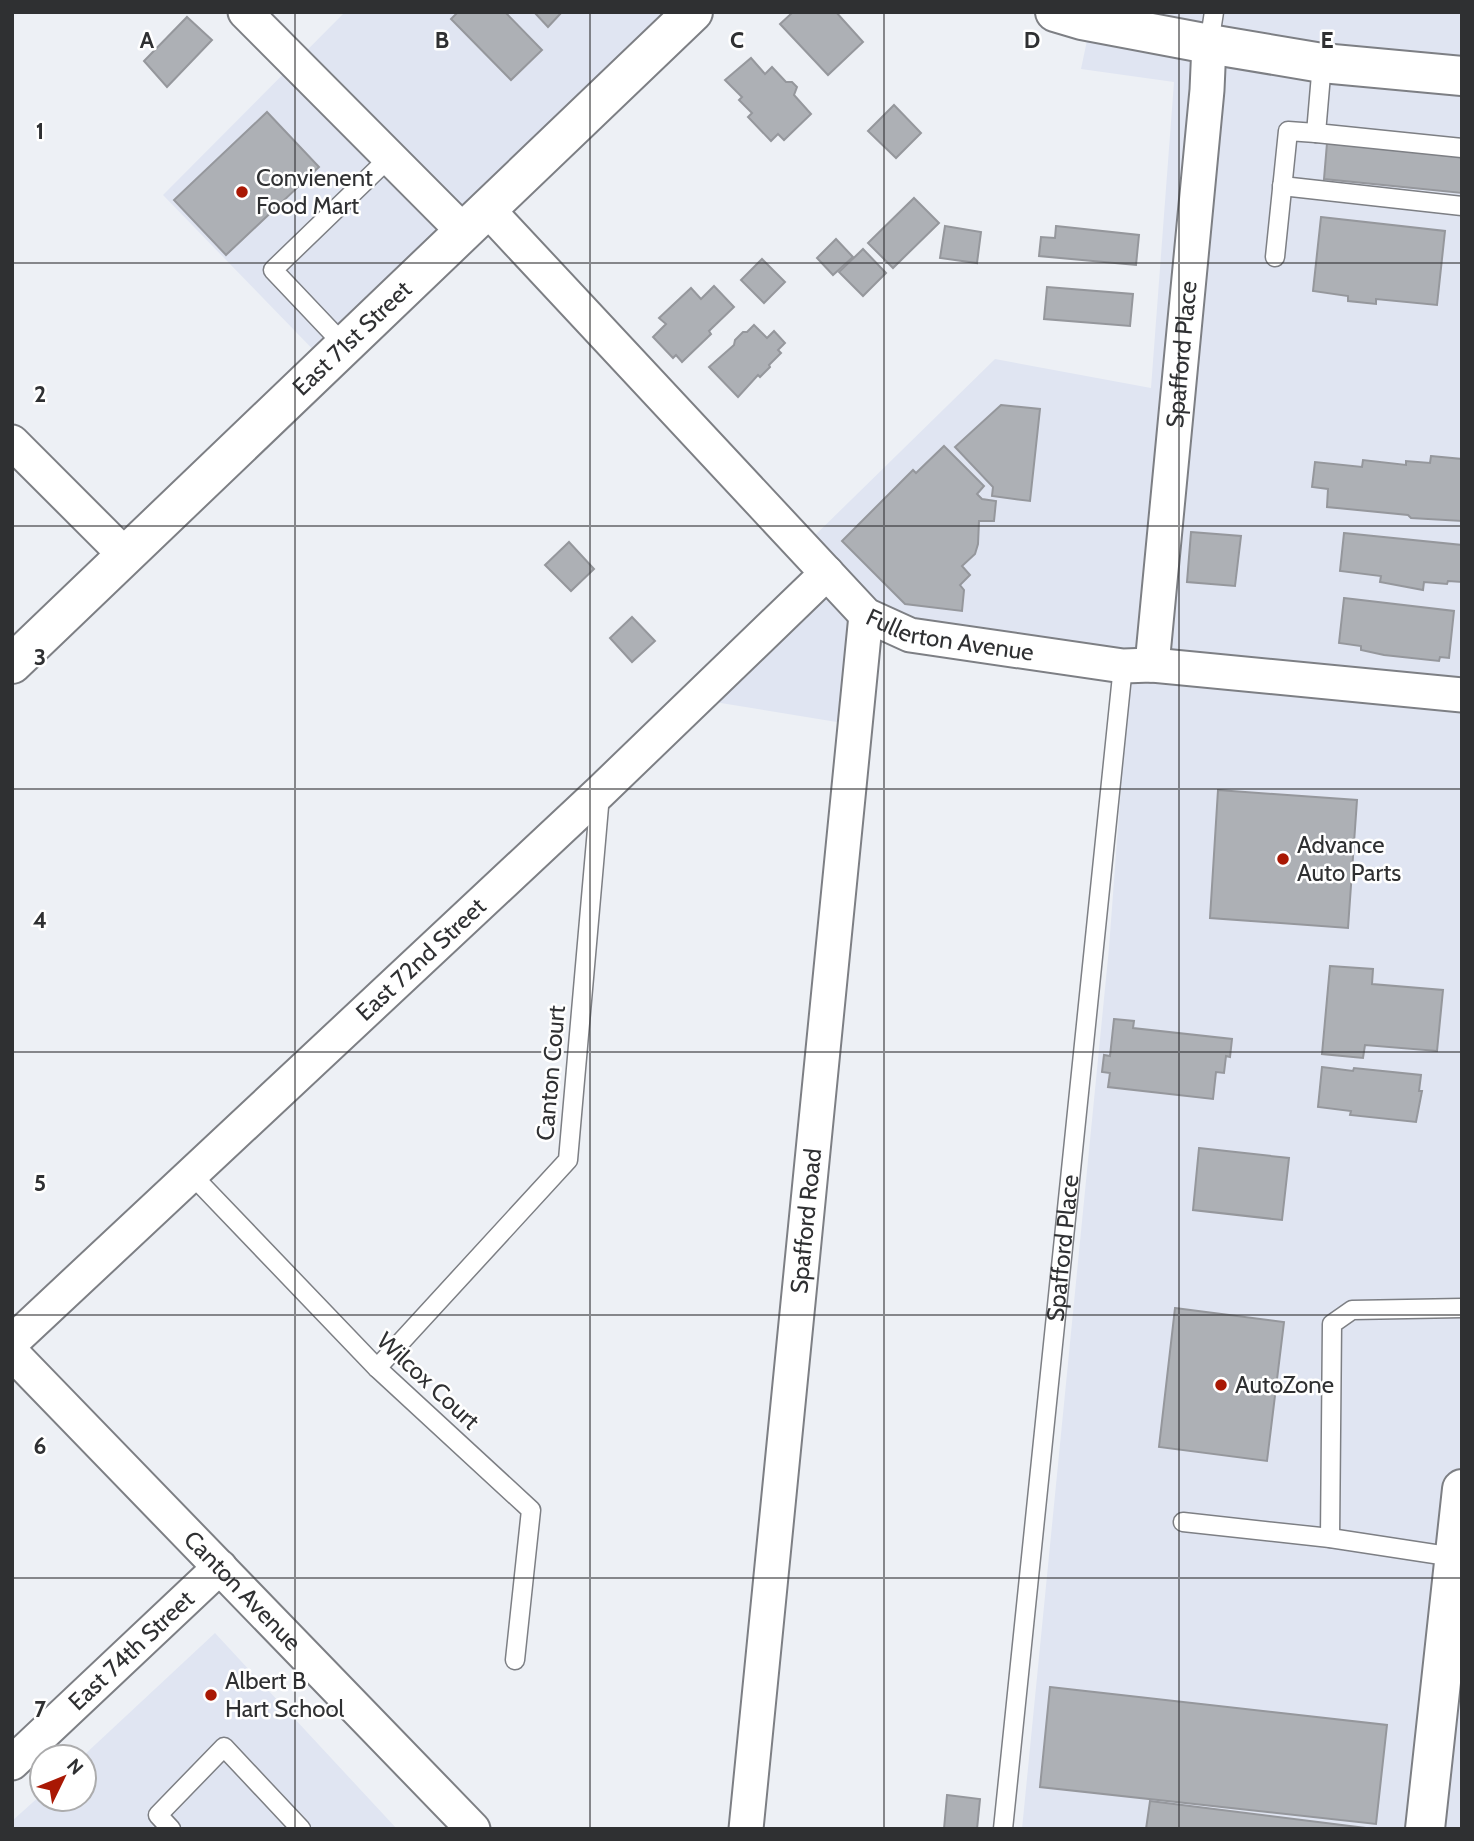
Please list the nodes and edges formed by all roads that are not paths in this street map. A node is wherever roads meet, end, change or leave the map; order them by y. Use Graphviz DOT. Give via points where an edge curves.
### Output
graph roads {
  1 [pos="245,12"];
  2 [pos="693,12"];
  3 [pos="1055,12"];
  4 [pos="1212,28"];
  5 [pos="1322,62"];
  6 [pos="1462,76"];
  7 [pos="1316,133"];
  8 [pos="1454,150"];
  9 [pos="390,157"];
  10 [pos="1282,186"];
  11 [pos="1451,200"];
  12 [pos="477,222"];
  13 [pos="1275,257"];
  14 [pos="346,347"];
  15 [pos="12,442"];
  16 [pos="126,556"];
  17 [pos="827,573"];
  18 [pos="866,615"];
  19 [pos="12,664"];
  20 [pos="1137,666"];
  21 [pos="1462,695"];
  22 [pos="600,792"];
  23 [pos="191,1174"];
  24 [pos="1462,1308"];
  25 [pos="12,1342"];
  26 [pos="12,1353"];
  27 [pos="377,1367"];
  28 [pos="1462,1489"];
  29 [pos="1183,1522"];
  30 [pos="1330,1538"];
  31 [pos="1454,1557"];
  32 [pos="220,1567"];
  33 [pos="515,1660"];
  34 [pos="12,1763"];
  35 [pos="171,1829"];
  36 [pos="301,1829"];
  37 [pos="473,1829"];
  38 [pos="746,1829"];
  39 [pos="1003,1829"];
  40 [pos="1425,1829"];
  1 -- 9 [label="street, Fullerton Avenue"];
  2 -- 12 [label="main road, East 71st Street"];
  3 -- 4 [label="main road" via="1082,20"];
  4 -- 5 [label="main road"];
  4 -- 20 [label="street, Spafford Place"];
  5 -- 6 [label="main road"];
  5 -- 7 [label="lane"];
  7 -- 8 [label="lane" via="1359,142"];
  7 -- 10 [label="lane" via="1288,131"];
  9 -- 12 [label="street, Fullerton Avenue"];
  9 -- 14 [label="lane" via="273,270"];
  10 -- 11 [label="lane" via="1355,188"];
  10 -- 13 [label="lane"];
  12 -- 14 [label="main road, East 71st Street"];
  12 -- 17 [label="street, Fullerton Avenue"];
  14 -- 16 [label="main road, East 71st Street"];
  15 -- 16 [label="street"];
  16 -- 19 [label="main road, East 71st Street"];
  17 -- 18 [label="street, Fullerton Avenue"];
  17 -- 22 [label="street, East 72nd Street"];
  18 -- 20 [label="street, Fullerton Avenue" via="910,635"];
  18 -- 38 [label="street, Spafford Road"];
  20 -- 21 [label="street, Fullerton Avenue"];
  20 -- 39 [label="lane, Spafford Place"];
  22 -- 23 [label="street, East 72nd Street"];
  22 -- 27 [label="lane, Canton Court" via="568,1160"];
  23 -- 25 [label="street, East 72nd Street"];
  23 -- 27 [label="lane, Wilcox Court"];
  24 -- 30 [label="lane" via="1352,1310 1332,1324"];
  26 -- 32 [label="street, Canton Avenue"];
  27 -- 33 [label="lane, Wilcox Court" via="531,1510"];
  28 -- 31 [label="main road"];
  29 -- 30 [label="lane"];
  30 -- 31 [label="lane"];
  31 -- 40 [label="main road"];
  32 -- 34 [label="street, East 74th Street"];
  32 -- 37 [label="street, Canton Avenue"];
  35 -- 36 [label="lane" via="158,1815 224,1747"];
}
